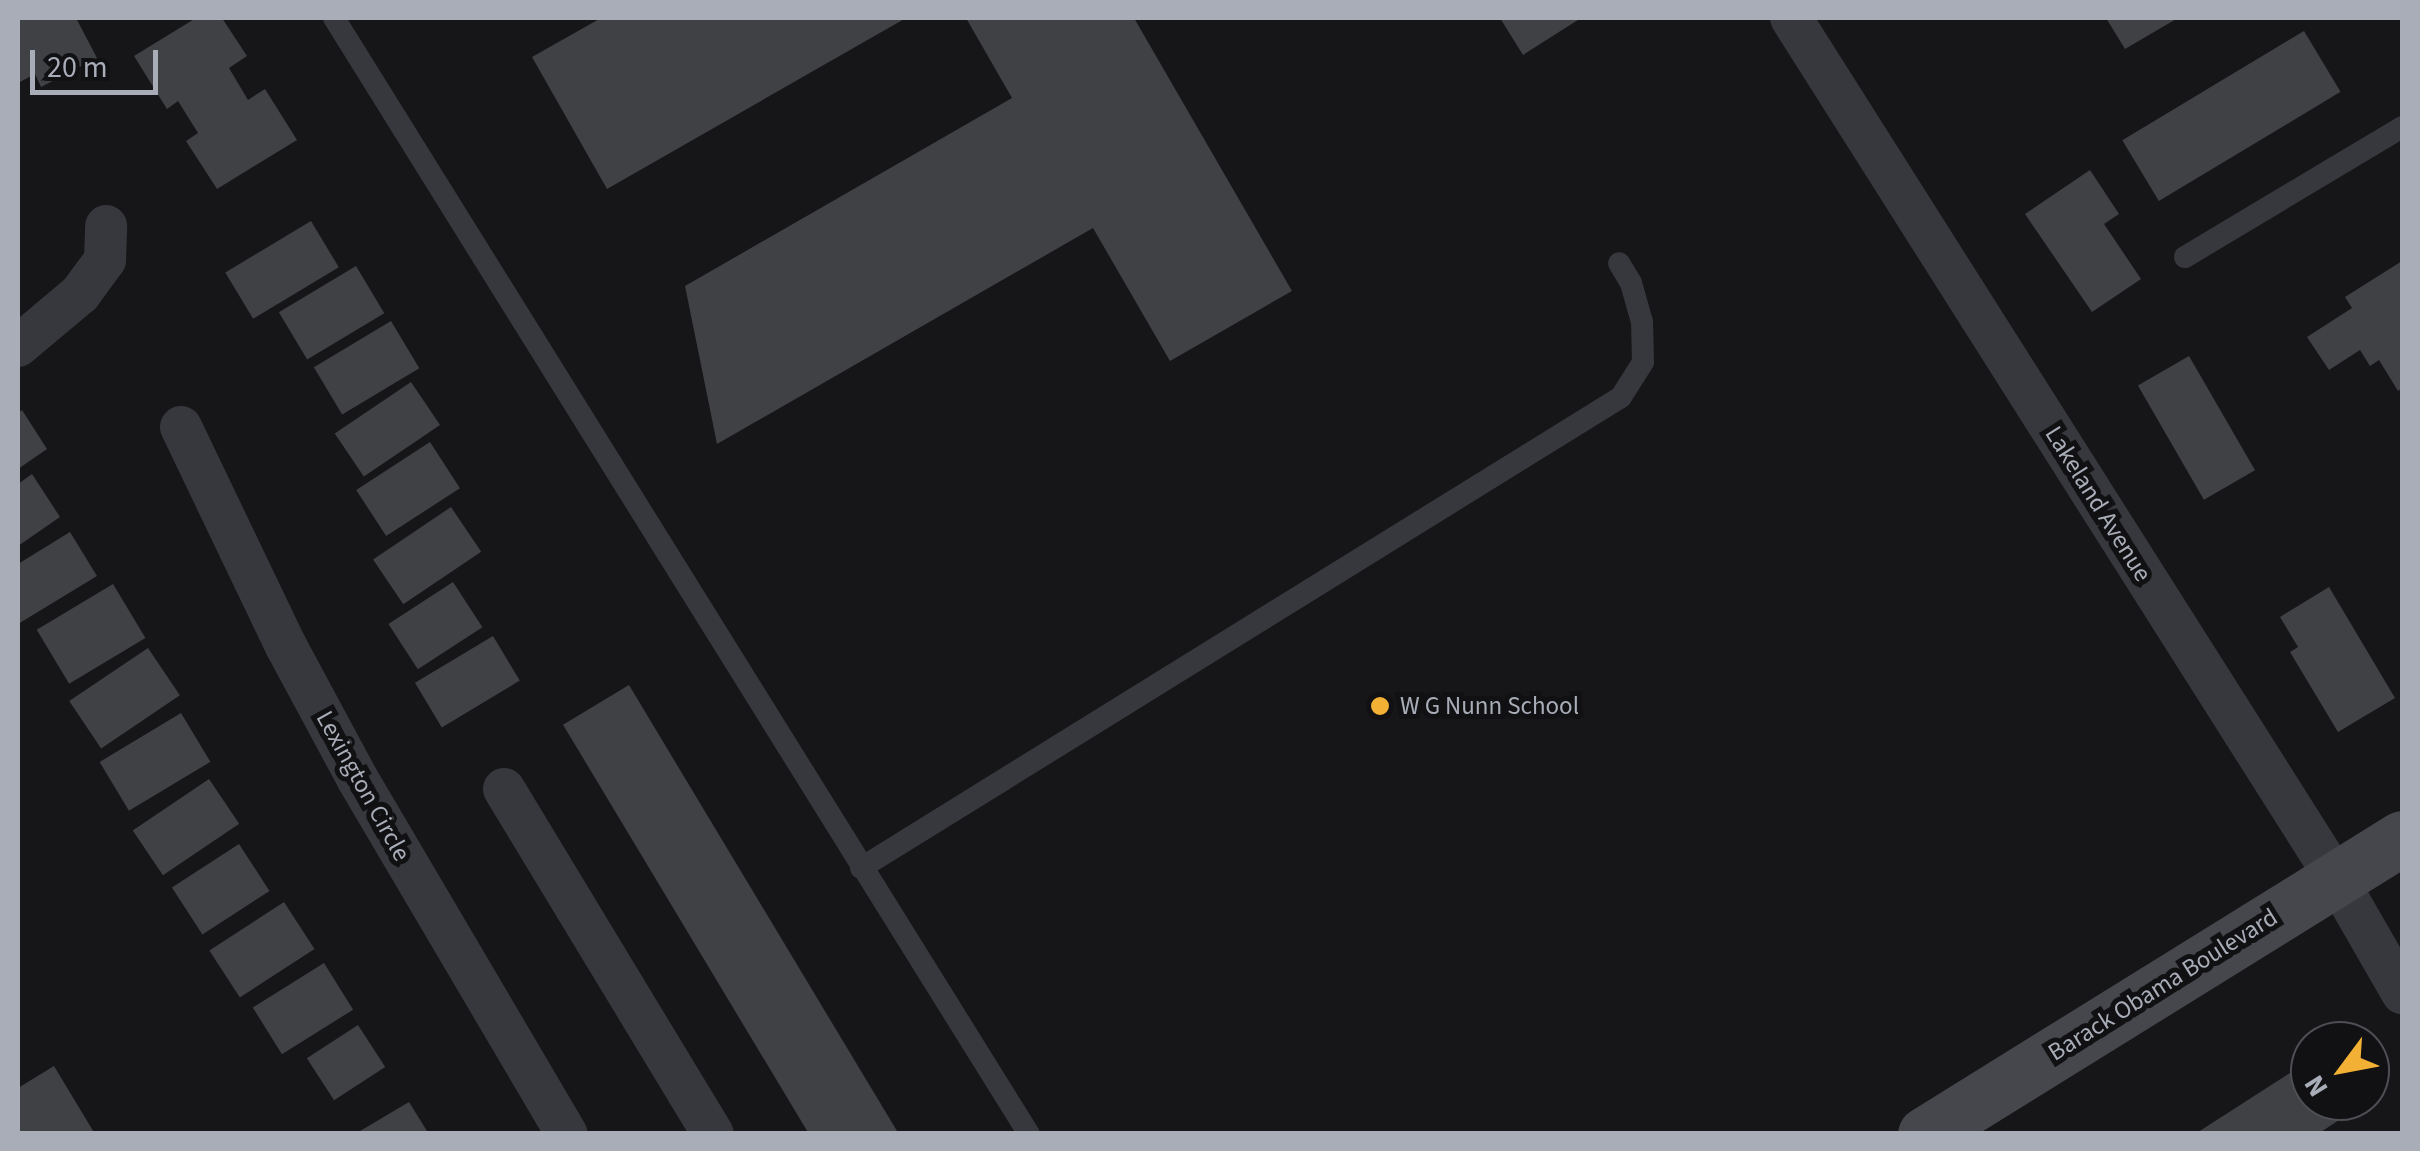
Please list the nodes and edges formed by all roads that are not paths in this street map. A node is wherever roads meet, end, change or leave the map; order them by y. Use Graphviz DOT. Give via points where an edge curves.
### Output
graph roads {
  1 [pos="334,18"];
  2 [pos="1791,18"];
  3 [pos="2402,127"];
  4 [pos="106,226"];
  5 [pos="2185,257"];
  6 [pos="1618,263"];
  7 [pos="18,346"];
  8 [pos="181,427"];
  9 [pos="504,789"];
  10 [pos="2402,838"];
  11 [pos="862,868"];
  12 [pos="2336,878"];
  13 [pos="2402,993"];
  14 [pos="567,1134"];
  15 [pos="713,1134"];
  16 [pos="1030,1134"];
  17 [pos="1925,1134"];
  1 -- 11 [label="lane"];
  2 -- 12 [label="street, Lakeland Avenue"];
  3 -- 5 [label="lane"];
  4 -- 7 [label="street" via="105,260"];
  6 -- 11 [label="lane" via="1642,322 1642,362 1621,396"];
  8 -- 14 [label="street, Lexington Circle" via="357,778"];
  9 -- 15 [label="street"];
  10 -- 12 [label="main road, Barack Obama Boulevard"];
  11 -- 16 [label="lane"];
  12 -- 13 [label="street, Lakeland Avenue"];
  12 -- 17 [label="main road, Barack Obama Boulevard"];
}
